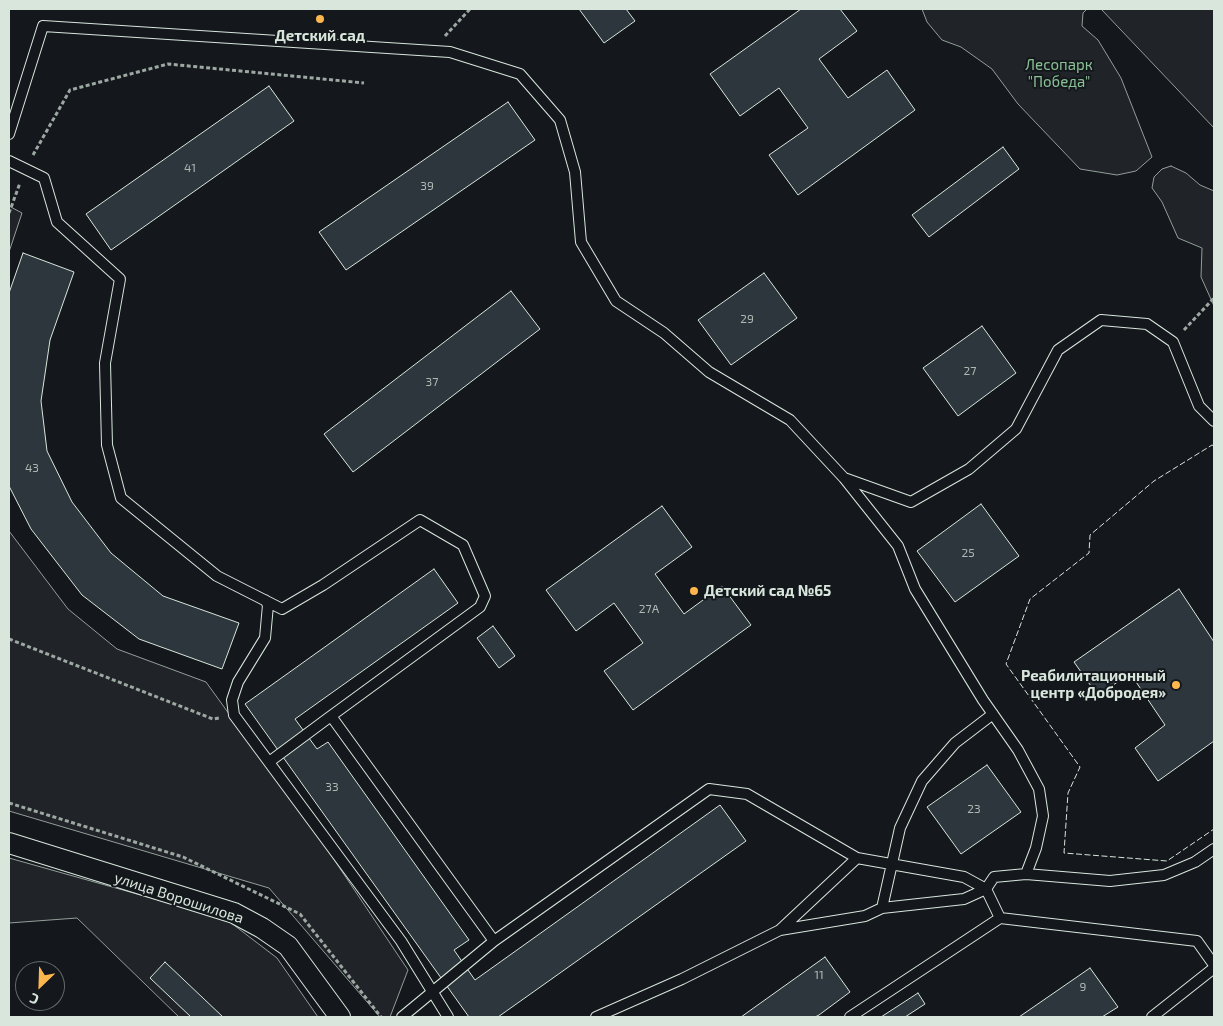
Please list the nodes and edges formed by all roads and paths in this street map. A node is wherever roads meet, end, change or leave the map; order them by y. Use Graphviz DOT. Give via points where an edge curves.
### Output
graph roads {
  1 [pos="470,9"];
  2 [pos="437,51"];
  3 [pos="364,83"];
  4 [pos="9,134"];
  5 [pos="9,161"];
  6 [pos="25,169"];
  7 [pos="9,213"];
  8 [pos="1214,298"];
  9 [pos="1173,342"];
  10 [pos="1214,421"];
  11 [pos="844,478"];
  12 [pos="265,600"];
  13 [pos="9,639"];
  14 [pos="993,714"];
  15 [pos="234,715"];
  16 [pos="331,716"];
  17 [pos="269,762"];
  18 [pos="9,844"];
  19 [pos="1214,849"];
  20 [pos="857,858"];
  21 [pos="890,864"];
  22 [pos="1026,874"];
  23 [pos="986,888"];
  24 [pos="882,908"];
  25 [pos="1000,918"];
  26 [pos="780,930"];
  27 [pos="494,941"];
  28 [pos="1214,966"];
  29 [pos="432,991"];
  30 [pos="340,1017"];
  31 [pos="402,1017"];
  32 [pos="448,1017"];
  33 [pos="596,1017"];
  34 [pos="850,1017"];
  35 [pos="1152,1017"];
  1 -- 2 [label="path" via="438,44"];
  2 -- 4 [label="lane" via="43,26"];
  2 -- 11 [label="lane" via="450,52 520,74 560,120 575,172 581,242 616,301 664,333 709,372 790,420"];
  3 -- 6 [label="path" via="168,64 70,90"];
  5 -- 6 [label="lane"];
  6 -- 7 [label="path"];
  6 -- 12 [label="lane" via="44,178 57,222 120,279 105,363 107,445 121,498 217,576"];
  8 -- 9 [label="path"];
  9 -- 10 [label="lane" via="1199,406"];
  9 -- 11 [label="lane" via="1147,324 1101,320 1058,350 1016,429 969,469 911,502"];
  11 -- 14 [label="lane" via="898,546 915,589"];
  12 -- 15 [label="lane" via="268,605 265,638 238,682 232,700"];
  12 -- 16 [label="lane" via="282,609 420,520 463,545 485,596 480,607"];
  13 -- 15 [label="path" via="214,719"];
  14 -- 21 [label="lane" via="955,742 922,782 900,828"];
  14 -- 22 [label="lane" via="1039,789 1043,816"];
  15 -- 17 [label="lane"];
  16 -- 17 [label="lane"];
  16 -- 27 [label="lane"];
  17 -- 29 [label="lane" via="401,941"];
  18 -- 30 [label="street, улица Ворошилова" via="234,914 262,928 288,946"];
  19 -- 22 [label="lane" via="1195,862 1164,875 1110,881"];
  20 -- 21 [label="lane"];
  20 -- 26 [label="lane"];
  20 -- 27 [label="lane" via="747,794 709,789"];
  21 -- 23 [label="lane" via="964,877"];
  21 -- 24 [label="lane"];
  22 -- 23 [label="lane" via="994,877"];
  23 -- 24 [label="lane" via="964,899"];
  23 -- 25 [label="lane"];
  24 -- 26 [label="lane" via="865,916"];
  25 -- 28 [label="lane" via="1197,941"];
  25 -- 34 [label="lane"];
  26 -- 33 [label="lane"];
  27 -- 29 [label="lane"];
  28 -- 35 [label="lane"];
  29 -- 31 [label="lane"];
  29 -- 32 [label="lane"];
}
